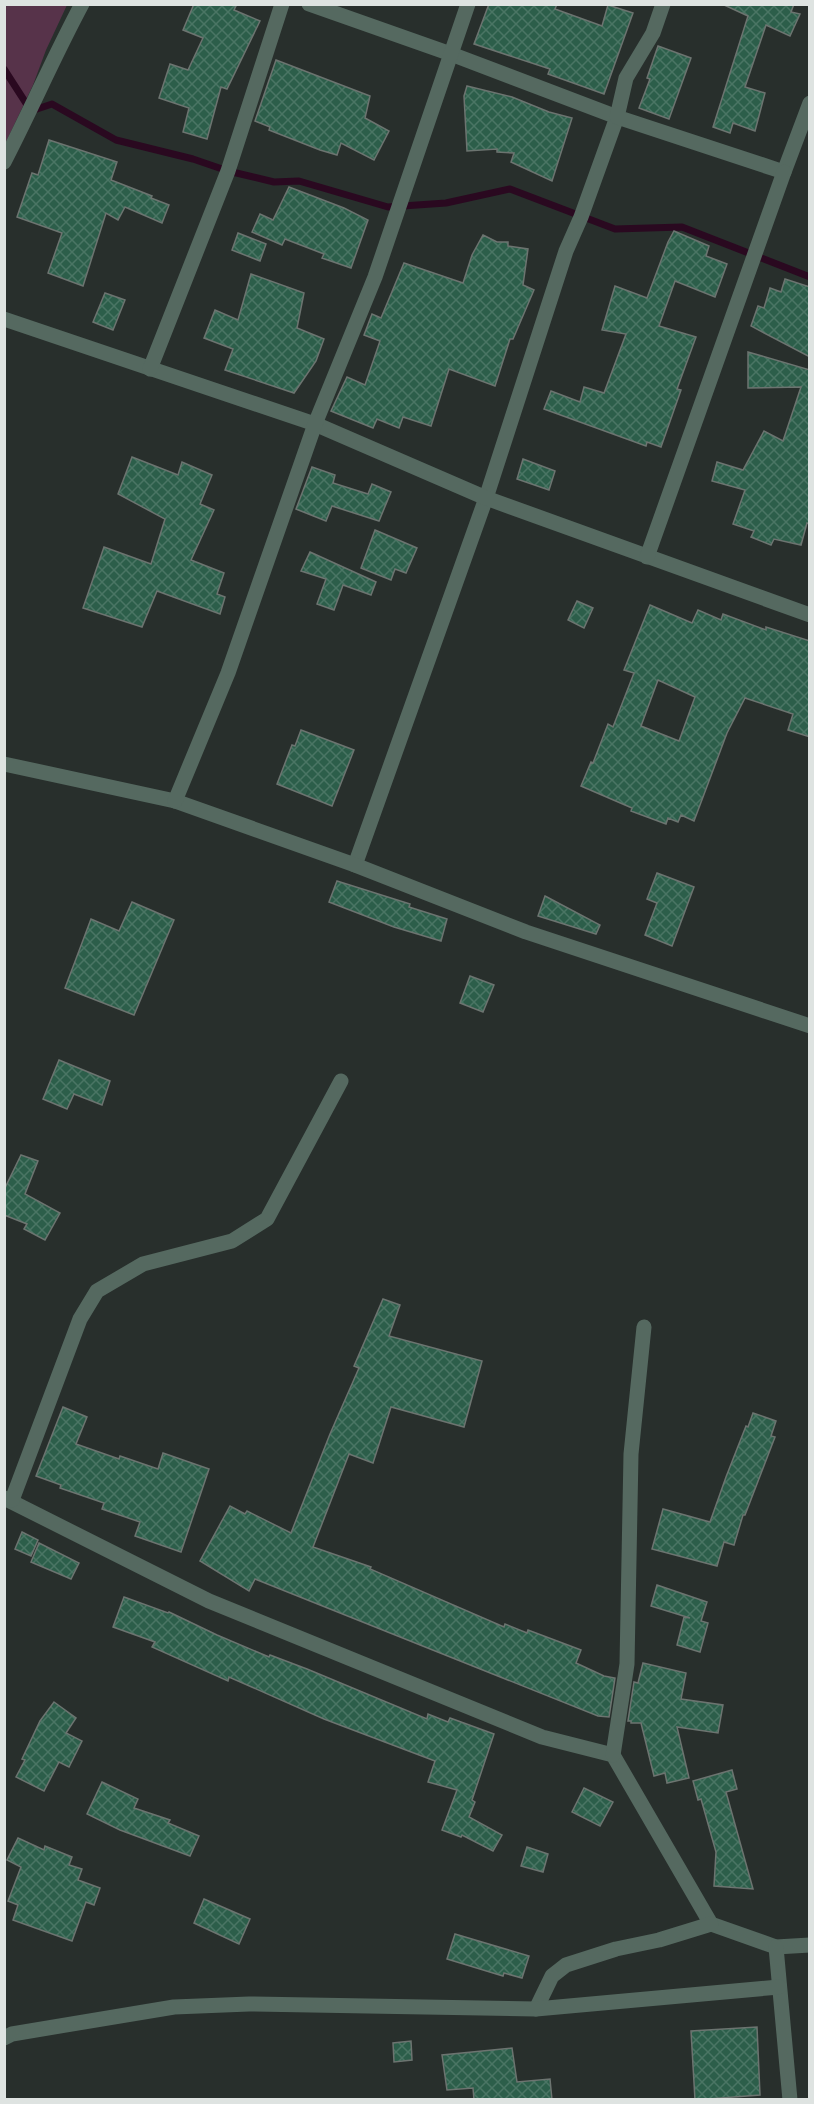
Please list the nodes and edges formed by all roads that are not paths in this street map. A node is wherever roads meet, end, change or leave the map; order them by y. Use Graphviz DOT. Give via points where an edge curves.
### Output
graph roads {
  1 [pos="82,4"];
  2 [pos="282,4"];
  3 [pos="309,4"];
  4 [pos="468,4"];
  5 [pos="663,4"];
  6 [pos="451,54"];
  7 [pos="810,103"];
  8 [pos="617,117"];
  9 [pos="4,162"];
  10 [pos="784,172"];
  11 [pos="4,319"];
  12 [pos="150,369"];
  13 [pos="315,424"];
  14 [pos="486,498"];
  15 [pos="647,557"];
  16 [pos="810,615"];
  17 [pos="4,764"];
  18 [pos="175,801"];
  19 [pos="355,866"];
  20 [pos="810,1026"];
  21 [pos="341,1081"];
  22 [pos="644,1328"];
  23 [pos="8,1499"];
  24 [pos="613,1755"];
  25 [pos="711,1924"];
  26 [pos="810,1945"];
  27 [pos="776,1947"];
  28 [pos="779,1987"];
  29 [pos="536,2009"];
  30 [pos="4,2038"];
  31 [pos="790,2100"];
  1 -- 9 [label="street"];
  2 -- 12 [label="street" via="228,171"];
  3 -- 6 [label="street"];
  4 -- 6 [label="street"];
  5 -- 8 [label="street" via="653,33 626,78"];
  6 -- 8 [label="street"];
  6 -- 13 [label="street" via="375,277"];
  7 -- 10 [label="street"];
  8 -- 10 [label="street"];
  8 -- 14 [label="street" via="566,251"];
  10 -- 15 [label="street"];
  11 -- 12 [label="street"];
  12 -- 13 [label="street"];
  13 -- 14 [label="street"];
  13 -- 18 [label="street" via="228,674"];
  14 -- 15 [label="street"];
  14 -- 19 [label="street"];
  15 -- 16 [label="street"];
  17 -- 18 [label="street"];
  18 -- 19 [label="street"];
  19 -- 20 [label="street" via="526,932"];
  21 -- 23 [label="street" via="267,1219 232,1241 143,1264 97,1291 81,1319"];
  22 -- 24 [label="street" via="631,1454 627,1664"];
  23 -- 24 [label="street" via="209,1601 542,1737"];
  24 -- 25 [label="street"];
  25 -- 27 [label="street"];
  25 -- 29 [label="street" via="566,1965 552,1976"];
  26 -- 27 [label="street"];
  27 -- 28 [label="street"];
  28 -- 29 [label="street"];
  28 -- 31 [label="street"];
  29 -- 30 [label="street" via="249,2004 174,2007"];
}
